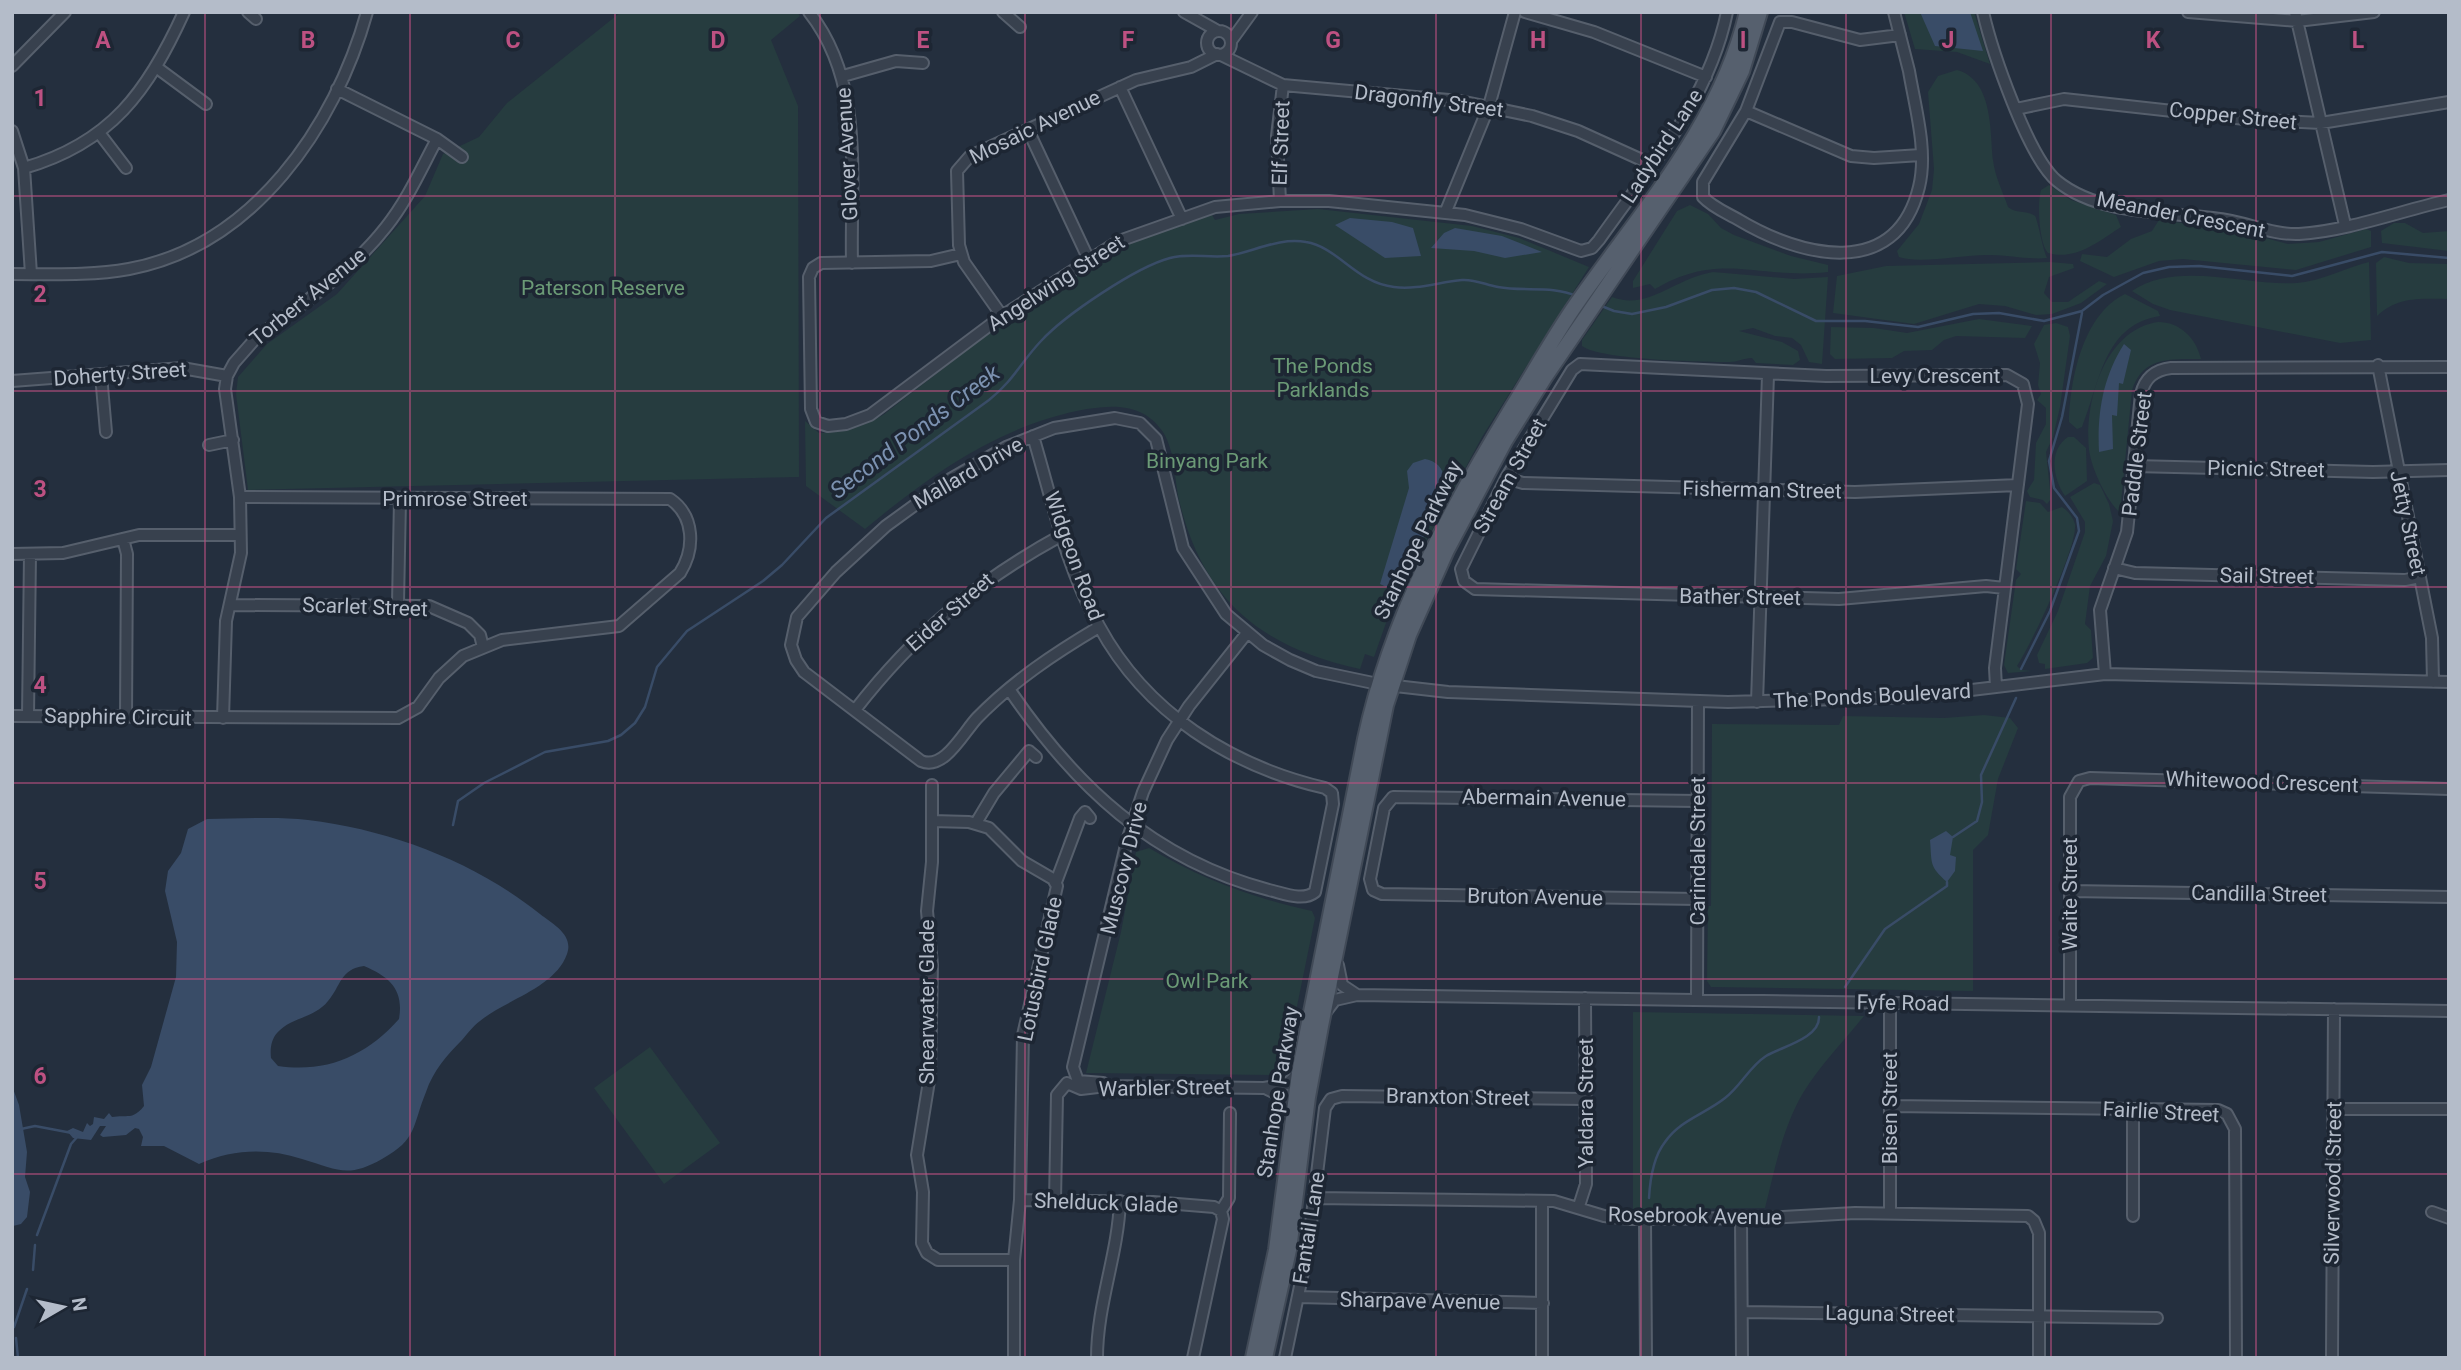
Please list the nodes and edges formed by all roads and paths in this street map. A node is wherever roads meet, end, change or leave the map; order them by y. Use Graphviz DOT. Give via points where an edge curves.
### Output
graph roads {
  1 [pos="65,12"];
  2 [pos="184,12"];
  3 [pos="367,12"];
  4 [pos="809,12"];
  5 [pos="1003,12"];
  6 [pos="1515,12"];
  7 [pos="1525,12"];
  8 [pos="1727,12"];
  9 [pos="1747,12"];
  10 [pos="1760,12"];
  11 [pos="1894,12"];
  12 [pos="1983,12"];
  13 [pos="2188,12"];
  14 [pos="2374,12"];
  15 [pos="1188,15"];
  16 [pos="1249,15"];
  17 [pos="2296,16"];
  18 [pos="1020,27"];
  19 [pos="1220,31"];
  20 [pos="1900,35"];
  21 [pos="1208,42"];
  22 [pos="1231,43"];
  23 [pos="1219,54"];
  24 [pos="923,63"];
  25 [pos="1242,65"];
  26 [pos="12,66"];
  27 [pos="1188,66"];
  28 [pos="156,67"];
  29 [pos="843,76"];
  30 [pos="1706,77"];
  31 [pos="1283,85"];
  32 [pos="1120,87"];
  33 [pos="337,89"];
  34 [pos="2449,102"];
  35 [pos="206,104"];
  36 [pos="1489,106"];
  37 [pos="2016,109"];
  38 [pos="1746,111"];
  39 [pos="2321,123"];
  40 [pos="1028,130"];
  41 [pos="12,131"];
  42 [pos="100,134"];
  43 [pos="437,139"];
  44 [pos="1921,155"];
  45 [pos="462,157"];
  46 [pos="1653,165"];
  47 [pos="24,168"];
  48 [pos="126,168"];
  49 [pos="2449,200"];
  50 [pos="1280,201"];
  51 [pos="1446,211"];
  52 [pos="1182,219"];
  53 [pos="2345,225"];
  54 [pos="1568,248"];
  55 [pos="961,254"];
  56 [pos="1089,260"];
  57 [pos="852,263"];
  58 [pos="12,274"];
  59 [pos="31,274"];
  60 [pos="1600,283"];
  61 [pos="1002,316"];
  62 [pos="1580,364"];
  63 [pos="2378,365"];
  64 [pos="2449,367"];
  65 [pos="101,375"];
  66 [pos="1768,375"];
  67 [pos="227,376"];
  68 [pos="12,382"];
  69 [pos="106,432"];
  70 [pos="1032,436"];
  71 [pos="233,440"];
  72 [pos="209,445"];
  73 [pos="2134,466"];
  74 [pos="2449,470"];
  75 [pos="2397,471"];
  76 [pos="1506,478"];
  77 [pos="2018,485"];
  78 [pos="1763,492"];
  79 [pos="240,497"];
  80 [pos="400,499"];
  81 [pos="670,499"];
  82 [pos="240,535"];
  83 [pos="1062,535"];
  84 [pos="123,539"];
  85 [pos="12,554"];
  86 [pos="30,554"];
  87 [pos="2115,568"];
  88 [pos="2420,577"];
  89 [pos="2004,588"];
  90 [pos="1475,589"];
  91 [pos="1759,598"];
  92 [pos="398,604"];
  93 [pos="230,605"];
  94 [pos="1099,626"];
  95 [pos="1247,634"];
  96 [pos="483,646"];
  97 [pos="2105,674"];
  98 [pos="2433,682"];
  99 [pos="2449,682"];
  100 [pos="1385,686"];
  101 [pos="1996,687"];
  102 [pos="1009,689"];
  103 [pos="1698,701"];
  104 [pos="1757,702"];
  105 [pos="855,710"];
  106 [pos="12,716"];
  107 [pos="28,716"];
  108 [pos="126,717"];
  109 [pos="223,718"];
  110 [pos="1180,721"];
  111 [pos="1036,757"];
  112 [pos="2076,784"];
  113 [pos="932,785"];
  114 [pos="2449,789"];
  115 [pos="1698,801"];
  116 [pos="1090,818"];
  117 [pos="932,821"];
  118 [pos="976,823"];
  119 [pos="1132,824"];
  120 [pos="1056,882"];
  121 [pos="1373,890"];
  122 [pos="2070,891"];
  123 [pos="2449,897"];
  124 [pos="1698,899"];
  125 [pos="1342,920"];
  126 [pos="1357,995"];
  127 [pos="1585,998"];
  128 [pos="1697,1000"];
  129 [pos="1890,1003"];
  130 [pos="2070,1005"];
  131 [pos="2334,1009"];
  132 [pos="2449,1011"];
  133 [pos="1323,1017"];
  134 [pos="1076,1047"];
  135 [pos="1300,1073"];
  136 [pos="1067,1083"];
  137 [pos="1106,1086"];
  138 [pos="1264,1088"];
  139 [pos="1331,1099"];
  140 [pos="1585,1099"];
  141 [pos="1890,1106"];
  142 [pos="2133,1109"];
  143 [pos="2335,1110"];
  144 [pos="2449,1110"];
  145 [pos="1230,1113"];
  146 [pos="1288,1160"];
  147 [pos="1315,1198"];
  148 [pos="1020,1200"];
  149 [pos="1055,1200"];
  150 [pos="1124,1201"];
  151 [pos="1542,1201"];
  152 [pos="1579,1206"];
  153 [pos="1221,1211"];
  154 [pos="2432,1212"];
  155 [pos="1890,1213"];
  156 [pos="2133,1216"];
  157 [pos="2449,1218"];
  158 [pos="1645,1219"];
  159 [pos="1741,1219"];
  160 [pos="1014,1260"];
  161 [pos="1298,1297"];
  162 [pos="1543,1303"];
  163 [pos="1742,1312"];
  164 [pos="2039,1315"];
  165 [pos="2157,1318"];
  166 [pos="1014,1358"];
  167 [pos="1097,1358"];
  168 [pos="1104,1358"];
  169 [pos="1193,1358"];
  170 [pos="1252,1358"];
  171 [pos="1265,1358"];
  172 [pos="1285,1358"];
  173 [pos="1542,1358"];
  174 [pos="1646,1358"];
  175 [pos="1742,1358"];
  176 [pos="2039,1358"];
  177 [pos="2236,1358"];
  178 [pos="2332,1358"];
  1 -- 26 [label="street"];
  2 -- 28 [label="street"];
  3 -- 33 [label="street"];
  4 -- 29 [label="street, Glover Avenue" via="829,42"];
  5 -- 18 [label="street"];
  6 -- 36 [label="street"];
  7 -- 30 [label="street" via="1594,32"];
  8 -- 30 [label="street, Ladybird Lane"];
  9 -- 60 [label="main road, Stanhope Parkway" via="1730,69 1709,115"];
  10 -- 60 [label="main road, Stanhope Parkway" via="1742,71 1713,131"];
  11 -- 20 [label="street"];
  12 -- 37 [label="street, Meander Crescent"];
  13 -- 17 [label="street"];
  14 -- 17 [label="street"];
  15 -- 19 [label="street"];
  15 -- 21 [label="street, Dragonfly Street"];
  16 -- 19 [label="street"];
  16 -- 22 [label="street"];
  17 -- 39 [label="street"];
  19 -- 21 [label="street"];
  19 -- 22 [label="street"];
  20 -- 38 [label="street" via="1860,40 1780,22"];
  20 -- 44 [label="street"];
  21 -- 23 [label="street, Dragonfly Street"];
  21 -- 27 [label="street"];
  22 -- 23 [label="street"];
  22 -- 25 [label="street"];
  23 -- 25 [label="street, Dragonfly Street"];
  23 -- 27 [label="street, Mosaic Avenue"];
  24 -- 29 [label="street" via="896,61"];
  25 -- 31 [label="street, Dragonfly Street"];
  27 -- 32 [label="street, Mosaic Avenue"];
  28 -- 35 [label="street"];
  28 -- 42 [label="street"];
  29 -- 57 [label="street, Glover Avenue" via="849,120"];
  30 -- 46 [label="street, Ladybird Lane"];
  31 -- 36 [label="street, Dragonfly Street"];
  31 -- 50 [label="street, Elf Street" via="1277,136"];
  32 -- 40 [label="street, Mosaic Avenue"];
  32 -- 52 [label="street"];
  33 -- 43 [label="street"];
  33 -- 59 [label="street" via="281,177 218,234 128,269"];
  34 -- 39 [label="street, Copper Street"];
  36 -- 46 [label="street, Dragonfly Street" via="1560,124"];
  36 -- 51 [label="street"];
  37 -- 39 [label="street, Copper Street" via="2050,99 2073,99"];
  37 -- 53 [label="street, Meander Crescent" via="2045,169 2075,193 2284,234"];
  38 -- 44 [label="street" via="1851,156"];
  38 -- 44 [label="street" via="1703,182 1705,200 1784,243 1823,254 1849,254 1882,240 1907,216 1919,190"];
  39 -- 53 [label="street"];
  40 -- 55 [label="street, Mosaic Avenue" via="960,165"];
  40 -- 56 [label="street"];
  41 -- 47 [label="street"];
  42 -- 47 [label="street"];
  42 -- 48 [label="street"];
  43 -- 45 [label="street"];
  43 -- 67 [label="street, Torbert Avenue" via="402,205 370,247 340,276 256,338"];
  46 -- 54 [label="street, Ladybird Lane" via="1596,245 1585,251"];
  47 -- 59 [label="street"];
  49 -- 53 [label="street, Meander Crescent"];
  50 -- 51 [label="street, Angelwing Street"];
  50 -- 52 [label="street, Angelwing Street" via="1215,207"];
  51 -- 54 [label="street, Angelwing Street" via="1521,229"];
  52 -- 56 [label="street, Angelwing Street" via="1131,235"];
  55 -- 57 [label="street" via="931,261"];
  55 -- 61 [label="street, Mosaic Avenue"];
  56 -- 61 [label="street, Angelwing Street"];
  57 -- 61 [label="street, Angelwing Street" via="821,263 810,271 811,409 816,422 823,425 838,426 870,415"];
  58 -- 59 [label="street"];
  60 -- 100 [label="main road, Stanhope Parkway" via="1590,310 1505,441 1447,550"];
  60 -- 100 [label="main road, Stanhope Parkway" via="1576,304 1481,459 1397,627"];
  62 -- 66 [label="street, Levy Crescent"];
  62 -- 76 [label="street, Stream Street"];
  63 -- 64 [label="street, Paddle Street"];
  63 -- 73 [label="street, Paddle Street" via="2159,371 2142,388"];
  63 -- 75 [label="street, Jetty Street"];
  65 -- 67 [label="street, Doherty Street" via="182,368"];
  65 -- 68 [label="street, Doherty Street"];
  65 -- 69 [label="street"];
  66 -- 77 [label="street, Levy Crescent" via="2014,377 2023,384 2028,398"];
  66 -- 78 [label="street"];
  67 -- 71 [label="street"];
  70 -- 83 [label="street, Widgeon Road"];
  70 -- 95 [label="street, Mallard Drive" via="1064,425 1115,418 1132,420 1152,433 1163,458 1183,548 1226,614"];
  70 -- 105 [label="street, Mallard Drive" via="967,468 903,512 852,557 797,617 791,645 799,666"];
  71 -- 72 [label="street"];
  71 -- 79 [label="street"];
  73 -- 75 [label="street, Picnic Street"];
  73 -- 87 [label="street, Paddle Street" via="2127,532"];
  74 -- 75 [label="street, Picnic Street"];
  75 -- 88 [label="street, Jetty Street"];
  76 -- 78 [label="street, Fisherman Street" via="1523,483"];
  76 -- 90 [label="street, Stream Street" via="1461,569 1464,581"];
  77 -- 78 [label="street, Fisherman Street"];
  77 -- 89 [label="street, Levy Crescent"];
  78 -- 91 [label="street"];
  79 -- 80 [label="street, Primrose Street"];
  79 -- 82 [label="street"];
  80 -- 81 [label="street, Primrose Street"];
  80 -- 92 [label="street"];
  81 -- 96 [label="street, Sapphire Circuit" via="687,516 691,538 687,563 625,622"];
  82 -- 84 [label="street" via="151,534"];
  82 -- 93 [label="street" via="239,569"];
  83 -- 94 [label="street, Widgeon Road"];
  83 -- 105 [label="street, Eider Street" via="1010,564 956,603 887,669"];
  84 -- 86 [label="street" via="62,553"];
  84 -- 108 [label="street" via="127,554"];
  85 -- 86 [label="street"];
  86 -- 107 [label="street"];
  87 -- 88 [label="street, Sail Street" via="2135,573"];
  87 -- 97 [label="street, Paddle Street" via="2100,610"];
  88 -- 98 [label="street, Jetty Street" via="2432,638"];
  89 -- 91 [label="street, Bather Street" via="1855,599"];
  89 -- 101 [label="street, Levy Crescent"];
  90 -- 91 [label="street, Bather Street"];
  91 -- 104 [label="street"];
  92 -- 93 [label="street, Scarlet Street"];
  92 -- 96 [label="street, Scarlet Street" via="429,606 452,614 480,635"];
  93 -- 109 [label="street" via="224,638"];
  94 -- 102 [label="street"];
  94 -- 110 [label="street, Widgeon Road" via="1140,684"];
  95 -- 100 [label="street, Mallard Drive" via="1303,665"];
  95 -- 110 [label="street, Muscovy Drive"];
  96 -- 109 [label="street, Sapphire Circuit" via="446,669 418,706 398,718"];
  97 -- 98 [label="street, The Ponds Boulevard"];
  97 -- 101 [label="street, The Ponds Boulevard"];
  98 -- 99 [label="street, The Ponds Boulevard"];
  100 -- 103 [label="street, The Ponds Boulevard"];
  100 -- 125 [label="main road, Stanhope Parkway"];
  100 -- 135 [label="main road, Stanhope Parkway"];
  101 -- 104 [label="street, The Ponds Boulevard" via="1888,699"];
  102 -- 105 [label="street, Mallard Drive" via="933,764 921,761"];
  102 -- 119 [label="street" via="1066,766"];
  103 -- 104 [label="street, The Ponds Boulevard"];
  103 -- 115 [label="street, Carindale Street"];
  106 -- 107 [label="street, Sapphire Circuit"];
  107 -- 108 [label="street, Sapphire Circuit"];
  108 -- 109 [label="street, Sapphire Circuit"];
  110 -- 119 [label="street, Muscovy Drive" via="1155,766"];
  110 -- 119 [label="street, Widgeon Road" via="1244,762 1329,790 1334,801 1317,887 1311,895 1301,897 1250,884 1192,862"];
  111 -- 118 [label="street" via="1029,751"];
  112 -- 114 [label="street, Whitewood Crescent" via="2090,778"];
  112 -- 122 [label="street, Waite Street" via="2070,797"];
  113 -- 117 [label="street, Shearwater Glade"];
  115 -- 121 [label="street, Abermain Avenue" via="1390,798 1370,879"];
  115 -- 124 [label="street, Carindale Street"];
  116 -- 120 [label="street" via="1085,812 1078,821"];
  117 -- 118 [label="street"];
  117 -- 160 [label="street, Shearwater Glade" via="927,911 932,965 930,1075 917,1155 923,1192 922,1243 927,1254 938,1259"];
  118 -- 120 [label="street, Lotusbird Glade" via="992,830 1021,861"];
  119 -- 134 [label="street, Muscovy Drive"];
  120 -- 148 [label="street, Lotusbird Glade" via="1057,894 1023,1035"];
  121 -- 124 [label="street, Bruton Avenue" via="1382,894"];
  122 -- 123 [label="street, Candilla Street"];
  122 -- 130 [label="street, Waite Street"];
  124 -- 128 [label="street, Carindale Street"];
  125 -- 126 [label="street" via="1338,977 1344,988"];
  125 -- 133 [label="main road, Stanhope Parkway"];
  126 -- 127 [label="street, Fyfe Road"];
  126 -- 133 [label="street, Fyfe Road" via="1335,1000"];
  127 -- 128 [label="street, Fyfe Road"];
  127 -- 140 [label="street, Yaldara Street"];
  128 -- 129 [label="street, Fyfe Road"];
  129 -- 130 [label="street, Fyfe Road"];
  129 -- 141 [label="street, Bisen Street"];
  130 -- 131 [label="street, Fyfe Road"];
  131 -- 132 [label="street, Fyfe Road"];
  131 -- 143 [label="street, Silverwood Street"];
  133 -- 171 [label="main road, Stanhope Parkway" via="1289,1250"];
  134 -- 136 [label="street, Muscovy Drive" via="1066,1068"];
  134 -- 137 [label="street, Muscovy Drive" via="1076,1079"];
  135 -- 138 [label="street, Warbler Street" via="1287,1084"];
  135 -- 146 [label="main road, Stanhope Parkway"];
  136 -- 137 [label="street, Warbler Street" via="1081,1089"];
  136 -- 149 [label="street, Muscovy Drive" via="1056,1100"];
  137 -- 138 [label="street, Warbler Street"];
  138 -- 146 [label="street" via="1278,1091 1287,1101 1284,1150"];
  139 -- 140 [label="street, Branxton Street"];
  139 -- 147 [label="street, Fantail Lane" via="1325,1108"];
  140 -- 152 [label="street, Yaldara Street" via="1586,1184"];
  141 -- 142 [label="street, Fairlie Street"];
  141 -- 155 [label="street, Bisen Street"];
  142 -- 156 [label="street"];
  142 -- 177 [label="street, Fairlie Street" via="2218,1110 2232,1120"];
  143 -- 144 [label="street"];
  143 -- 178 [label="street, Silverwood Street"];
  145 -- 153 [label="street" via="1229,1198"];
  146 -- 170 [label="main road, Stanhope Parkway" via="1276,1250"];
  147 -- 151 [label="street, Rosebrook Avenue"];
  147 -- 161 [label="street, Fantail Lane"];
  148 -- 149 [label="street, Shelduck Glade"];
  148 -- 160 [label="street, Shelduck Glade"];
  149 -- 150 [label="street, Shelduck Glade"];
  150 -- 153 [label="street, Shelduck Glade"];
  150 -- 167 [label="street" via="1101,1308"];
  150 -- 168 [label="street" via="1125,1241 1109,1303"];
  151 -- 152 [label="street, Rosebrook Avenue"];
  151 -- 162 [label="street"];
  152 -- 158 [label="street, Rosebrook Avenue" via="1614,1218"];
  153 -- 169 [label="street"];
  154 -- 157 [label="street"];
  155 -- 159 [label="street, Rosebrook Avenue"];
  155 -- 164 [label="street, Rosebrook Avenue" via="2021,1215 2034,1221 2039,1233"];
  158 -- 159 [label="street, Rosebrook Avenue"];
  158 -- 174 [label="street"];
  159 -- 163 [label="street"];
  160 -- 166 [label="street, Shelduck Glade"];
  161 -- 162 [label="street, Sharpave Avenue"];
  161 -- 172 [label="street, Fantail Lane"];
  162 -- 173 [label="street"];
  163 -- 164 [label="street, Laguna Street"];
  163 -- 175 [label="street"];
  164 -- 165 [label="street, Laguna Street"];
  164 -- 176 [label="street"];
}
